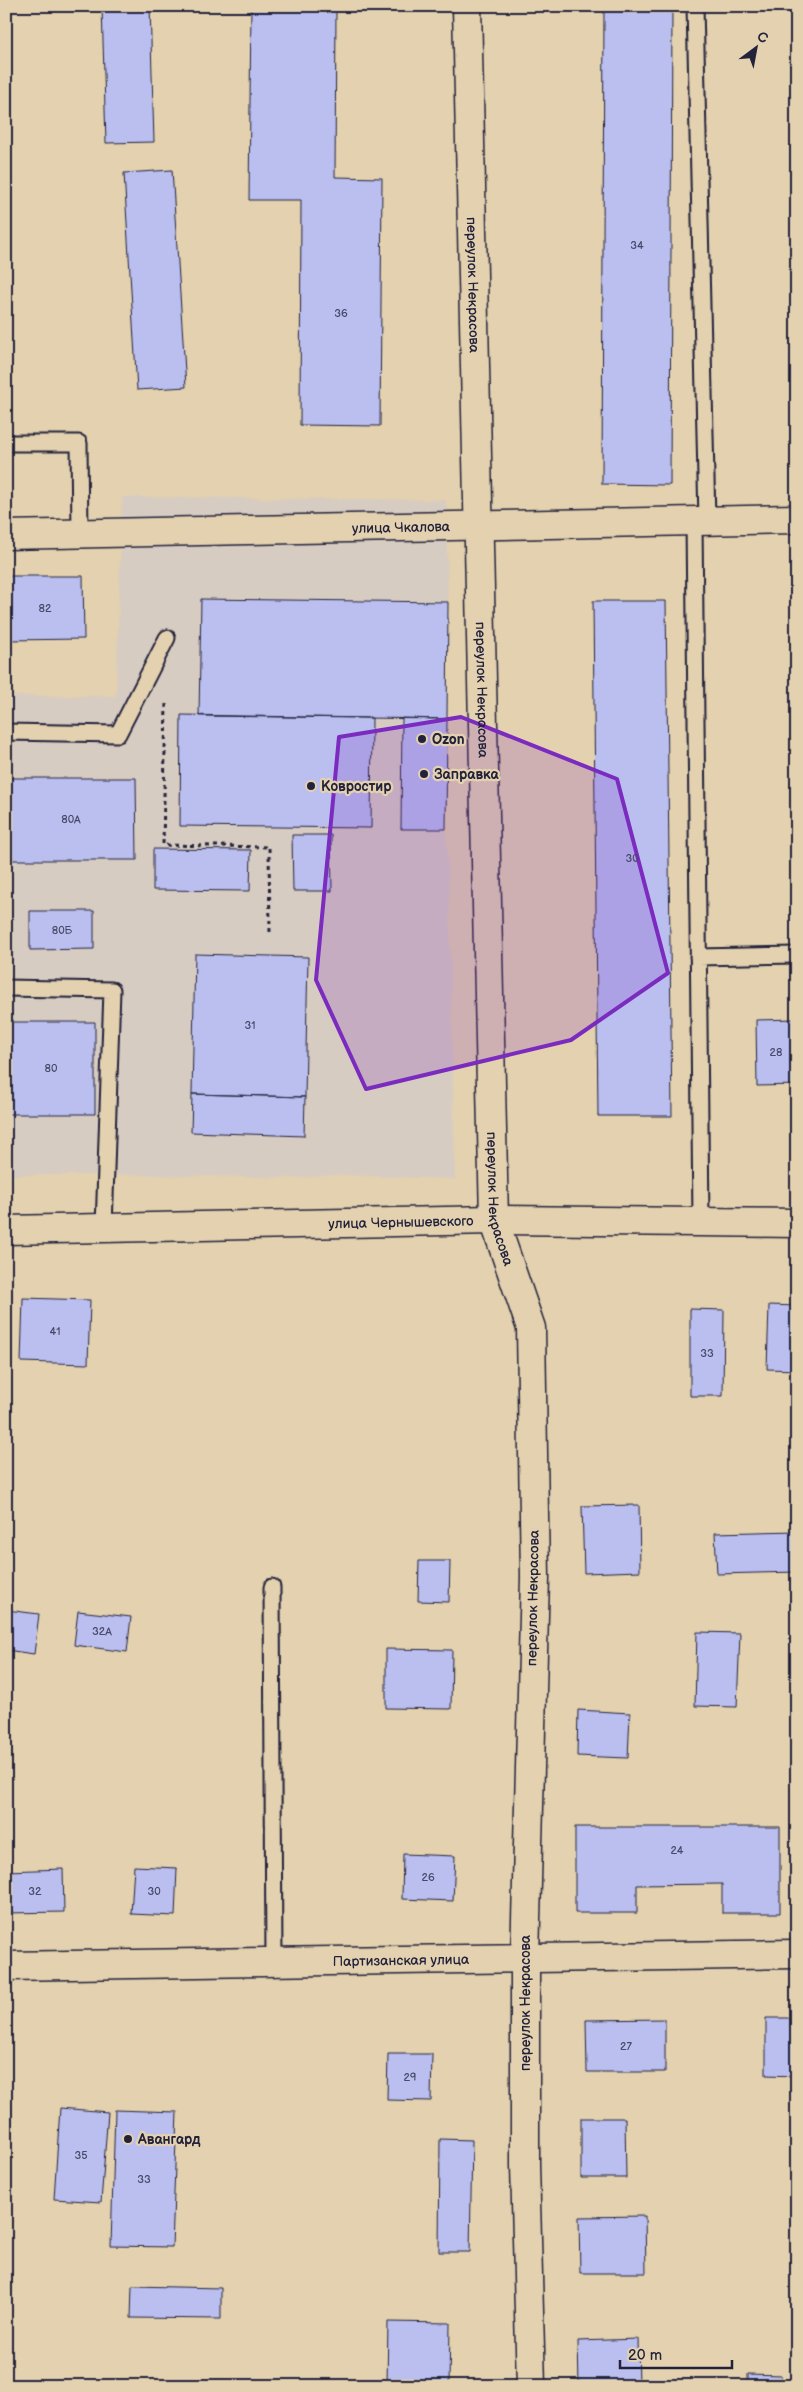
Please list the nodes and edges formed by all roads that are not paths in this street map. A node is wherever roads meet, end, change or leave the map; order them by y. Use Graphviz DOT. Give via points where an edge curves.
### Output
graph roads {
  1 [pos="467,6"];
  2 [pos="696,6"];
  3 [pos="6,443"];
  4 [pos="797,518"];
  5 [pos="701,521"];
  6 [pos="478,524"];
  7 [pos="80,534"];
  8 [pos="6,535"];
  9 [pos="167,638"];
  10 [pos="6,732"];
  11 [pos="797,955"];
  12 [pos="698,957"];
  13 [pos="6,988"];
  14 [pos="494,1220"];
  15 [pos="701,1222"];
  16 [pos="797,1223"];
  17 [pos="104,1228"];
  18 [pos="6,1230"];
  19 [pos="272,1587"];
  20 [pos="797,1954"];
  21 [pos="525,1958"];
  22 [pos="274,1963"];
  23 [pos="6,1966"];
  24 [pos="531,2386"];
  1 -- 6 [label="street, переулок Некрасова"];
  2 -- 5 [label="lane"];
  3 -- 7 [label="lane" via="79,443"];
  4 -- 5 [label="street, улица Чкалова"];
  5 -- 6 [label="street, улица Чкалова"];
  5 -- 12 [label="lane"];
  6 -- 7 [label="street, улица Чкалова"];
  6 -- 14 [label="street, переулок Некрасова"];
  7 -- 8 [label="street, улица Чкалова"];
  9 -- 10 [label="lane" via="118,734"];
  11 -- 12 [label="lane"];
  12 -- 15 [label="lane"];
  13 -- 17 [label="lane" via="112,990"];
  14 -- 15 [label="street, улица Чернышевского"];
  14 -- 17 [label="street, улица Чернышевского"];
  14 -- 21 [label="street, переулок Некрасова" via="531,1328 535,1577"];
  15 -- 16 [label="street, улица Чернышевского"];
  17 -- 18 [label="street, улица Чернышевского"];
  19 -- 22 [label="lane"];
  20 -- 21 [label="street, Партизанская улица"];
  21 -- 22 [label="street, Партизанская улица"];
  21 -- 24 [label="street, переулок Некрасова" via="525,2165"];
  22 -- 23 [label="street, Партизанская улица"];
}
